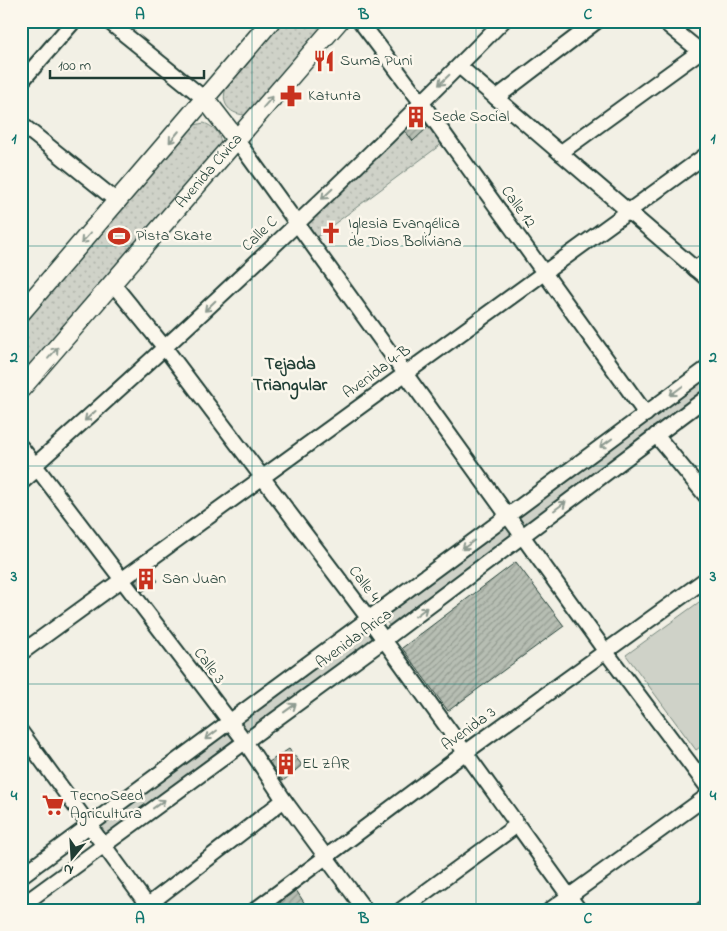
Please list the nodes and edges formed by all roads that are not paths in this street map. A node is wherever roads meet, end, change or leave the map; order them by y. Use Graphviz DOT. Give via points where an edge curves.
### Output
graph roads {
  1 [pos="74,21"];
  2 [pos="108,21"];
  3 [pos="271,21"];
  4 [pos="339,21"];
  5 [pos="360,21"];
  6 [pos="503,21"];
  7 [pos="597,21"];
  8 [pos="663,21"];
  9 [pos="704,52"];
  10 [pos="459,66"];
  11 [pos="21,82"];
  12 [pos="496,98"];
  13 [pos="206,100"];
  14 [pos="421,102"];
  15 [pos="21,124"];
  16 [pos="236,138"];
  17 [pos="560,153"];
  18 [pos="706,155"];
  19 [pos="118,202"];
  20 [pos="628,212"];
  21 [pos="297,223"];
  22 [pos="700,265"];
  23 [pos="544,274"];
  24 [pos="706,278"];
  25 [pos="113,284"];
  26 [pos="23,310"];
  27 [pos="165,348"];
  28 [pos="706,369"];
  29 [pos="405,373"];
  30 [pos="21,389"];
  31 [pos="706,398"];
  32 [pos="706,407"];
  33 [pos="690,409"];
  34 [pos="646,414"];
  35 [pos="656,435"];
  36 [pos="21,448"];
  37 [pos="36,467"];
  38 [pos="262,479"];
  39 [pos="21,483"];
  40 [pos="706,496"];
  41 [pos="507,515"];
  42 [pos="521,535"];
  43 [pos="706,579"];
  44 [pos="122,581"];
  45 [pos="369,619"];
  46 [pos="384,640"];
  47 [pos="606,652"];
  48 [pos="21,653"];
  49 [pos="229,721"];
  50 [pos="21,732"];
  51 [pos="244,740"];
  52 [pos="466,752"];
  53 [pos="706,785"];
  54 [pos="706,796"];
  55 [pos="284,800"];
  56 [pos="517,825"];
  57 [pos="91,826"];
  58 [pos="104,844"];
  59 [pos="326,856"];
  60 [pos="21,876"];
  61 [pos="569,897"];
  62 [pos="21,906"];
  63 [pos="149,907"];
  64 [pos="706,907"];
  65 [pos="255,910"];
  66 [pos="365,910"];
  67 [pos="401,910"];
  68 [pos="550,910"];
  69 [pos="579,910"];
  70 [pos="702,910"];
  1 -- 11 [label="street"];
  2 -- 13 [label="street"];
  3 -- 13 [label="main road"];
  16 -- 4 [label="main road, Avenida Cívica, one-way"];
  5 -- 14 [label="street, Calle 12"];
  6 -- 10 [label="street, Calle C"];
  7 -- 12 [label="street"];
  8 -- 9 [label="street"];
  9 -- 17 [label="street"];
  10 -- 12 [label="street"];
  10 -- 14 [label="street, Calle C, one-way"];
  12 -- 17 [label="street"];
  13 -- 16 [label="main road"];
  13 -- 19 [label="main road, one-way"];
  14 -- 21 [label="street, Calle C, one-way"];
  14 -- 23 [label="street, Calle 12"];
  15 -- 19 [label="street"];
  16 -- 21 [label="street"];
  16 -- 25 [label="main road, Avenida Cívica"];
  17 -- 20 [label="street"];
  18 -- 20 [label="street, Avenida 4-B"];
  19 -- 26 [label="main road, one-way"];
  20 -- 22 [label="street"];
  20 -- 23 [label="street, Avenida 4-B"];
  21 -- 27 [label="street, Calle C, one-way"];
  21 -- 29 [label="street"];
  22 -- 24 [label="street"];
  23 -- 29 [label="street, Avenida 4-B"];
  23 -- 34 [label="street, Calle 12"];
  25 -- 27 [label="street, Calle 4"];
  30 -- 25 [label="main road, Avenida Cívica, one-way"];
  27 -- 37 [label="street, Calle C, one-way"];
  27 -- 38 [label="street, Calle 4"];
  28 -- 34 [label="street, Avenida Arica, one-way"];
  29 -- 38 [label="street, Avenida 4-B"];
  29 -- 41 [label="street"];
  31 -- 33 [label="street, Avenida Arica"];
  32 -- 33 [label="street"];
  33 -- 35 [label="street, Avenida Arica"];
  34 -- 41 [label="street, Avenida Arica, one-way"];
  35 -- 40 [label="street"];
  42 -- 35 [label="street, Avenida Arica, one-way"];
  36 -- 37 [label="street, Calle 3"];
  37 -- 39 [label="street, Calle C"];
  37 -- 44 [label="street, Calle 3"];
  38 -- 44 [label="street, Avenida 4-B"];
  38 -- 45 [label="street, Calle 4"];
  41 -- 42 [label="street"];
  41 -- 45 [label="street, Avenida Arica, one-way"];
  46 -- 42 [label="street, Avenida Arica, one-way"];
  42 -- 47 [label="street"];
  43 -- 47 [label="street, Avenida 3"];
  44 -- 48 [label="street, Avenida 4-B"];
  44 -- 49 [label="street, Calle 3"];
  45 -- 46 [label="street, Calle 4"];
  45 -- 49 [label="street, Avenida Arica"];
  51 -- 46 [label="street, Avenida Arica, one-way"];
  46 -- 52 [label="street, Calle 4"];
  47 -- 52 [label="street, Avenida 3"];
  47 -- 53 [label="street"];
  49 -- 51 [label="street, Calle 3"];
  49 -- 57 [label="street, Avenida Arica, one-way"];
  50 -- 57 [label="street"];
  51 -- 55 [label="street, Calle 3"];
  58 -- 51 [label="street, Avenida Arica, one-way"];
  52 -- 56 [label="street, Calle 4"];
  52 -- 59 [label="street, Avenida 3"];
  54 -- 61 [label="street"];
  55 -- 59 [label="street, Calle 3"];
  55 -- 63 [label="street"];
  56 -- 61 [label="street, Calle 4"];
  56 -- 67 [label="street"];
  57 -- 58 [label="street"];
  57 -- 60 [label="street, Avenida Arica"];
  58 -- 62 [label="street, Avenida Arica"];
  58 -- 63 [label="street"];
  59 -- 65 [label="street, Avenida 3"];
  59 -- 66 [label="street, Calle 3"];
  61 -- 68 [label="street"];
  61 -- 69 [label="street, Calle 4"];
  64 -- 70 [label="street"];
}
